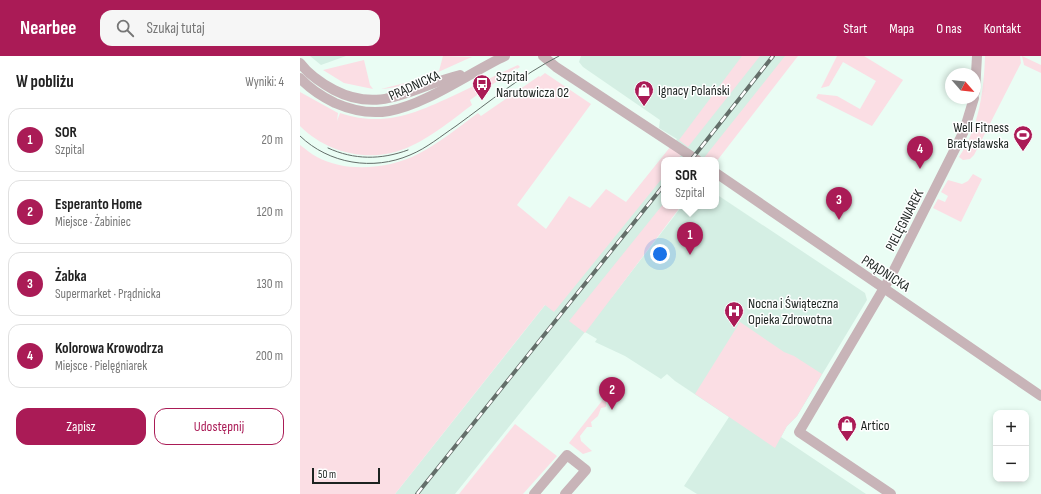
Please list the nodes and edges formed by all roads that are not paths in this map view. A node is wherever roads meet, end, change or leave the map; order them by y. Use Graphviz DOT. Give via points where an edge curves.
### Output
graph roads {
  1 [pos="505,56"];
  2 [pos="543,56"];
  3 [pos="977,56"];
  4 [pos="300,63"];
  5 [pos="976,68"];
  6 [pos="474,72"];
  7 [pos="300,78"];
  8 [pos="972,104"];
  9 [pos="692,157"];
  10 [pos="719,175"];
  11 [pos="884,288"];
  12 [pos="1041,396"];
  13 [pos="534,494"];
  14 [pos="565,494"];
  15 [pos="891,494"];
  1 -- 6 [label="street, PRĄDNICKA"];
  2 -- 9 [label="street"];
  3 -- 5 [label="street"];
  4 -- 6 [label="street, PRĄDNICKA" via="315,78 338,92 372,100 398,97 441,80"];
  6 -- 7 [label="street, PRĄDNICKA" via="411,104 377,112 365,112 339,105 316,93"];
  8 -- 11 [label="street, PIELĘGNIAREK" via="964,132"];
  10 -- 11 [label="street, PRĄDNICKA"];
  11 -- 12 [label="street, PRĄDNICKA"];
  11 -- 15 [label="street, PIELĘGNIAREK" via="799,432"];
  13 -- 14 [label="street" via="567,456 586,470"];
}
